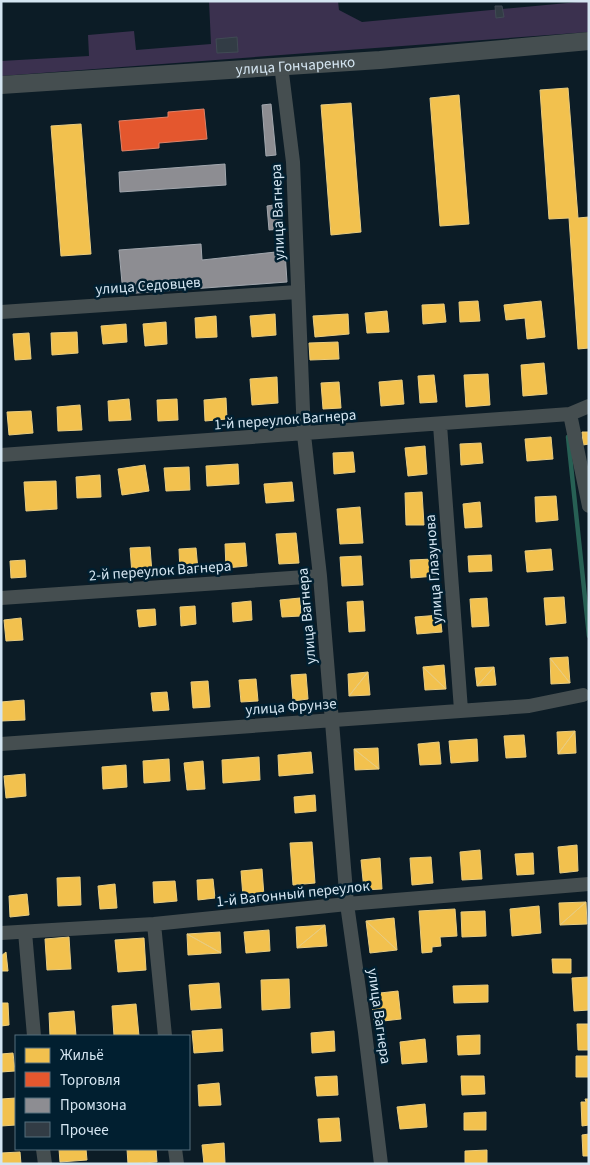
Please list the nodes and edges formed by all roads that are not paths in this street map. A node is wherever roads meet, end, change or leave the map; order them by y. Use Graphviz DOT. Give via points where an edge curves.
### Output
graph roads {
  1 [pos="589,41"];
  2 [pos="281,65"];
  3 [pos="1,85"];
  4 [pos="297,292"];
  5 [pos="1,312"];
  6 [pos="589,406"];
  7 [pos="570,414"];
  8 [pos="440,425"];
  9 [pos="304,435"];
  10 [pos="1,455"];
  11 [pos="589,506"];
  12 [pos="320,576"];
  13 [pos="1,598"];
  14 [pos="583,695"];
  15 [pos="461,710"];
  16 [pos="332,720"];
  17 [pos="1,744"];
  18 [pos="589,884"];
  19 [pos="347,904"];
  20 [pos="154,924"];
  21 [pos="26,932"];
  22 [pos="1,933"];
  23 [pos="34,1035"];
  24 [pos="165,1035"];
  25 [pos="43,1150"];
  26 [pos="176,1150"];
  27 [pos="45,1164"];
  28 [pos="177,1164"];
  29 [pos="381,1164"];
  1 -- 2 [label="street, улица Гончаренко" via="380,60"];
  2 -- 3 [label="street, улица Гончаренко"];
  2 -- 4 [label="street, улица Вагнера" via="293,162"];
  4 -- 5 [label="street, улица Седовцев"];
  4 -- 9 [label="street, улица Вагнера"];
  6 -- 7 [label="street, 1-й переулок Вагнера"];
  7 -- 8 [label="street, 1-й переулок Вагнера"];
  7 -- 11 [label="street"];
  8 -- 9 [label="street, 1-й переулок Вагнера"];
  8 -- 15 [label="street, улица Глазунова"];
  9 -- 10 [label="street, 1-й переулок Вагнера"];
  9 -- 12 [label="street, улица Вагнера"];
  12 -- 13 [label="street, 2-й переулок Вагнера"];
  12 -- 16 [label="street, улица Вагнера"];
  14 -- 15 [label="street, улица Фрунзе" via="529,706"];
  15 -- 16 [label="street, улица Фрунзе"];
  16 -- 17 [label="street, улица Фрунзе"];
  16 -- 19 [label="street, улица Вагнера"];
  18 -- 19 [label="street, 1-й Вагонный переулок"];
  19 -- 20 [label="street, 1-й Вагонный переулок"];
  19 -- 29 [label="street, улица Вагнера"];
  20 -- 21 [label="street, 1-й Вагонный переулок"];
  20 -- 24 [label="street"];
  21 -- 22 [label="street, 1-й Вагонный переулок"];
  21 -- 23 [label="street"];
  25 -- 27 [label="street"];
  26 -- 28 [label="street"];
}
